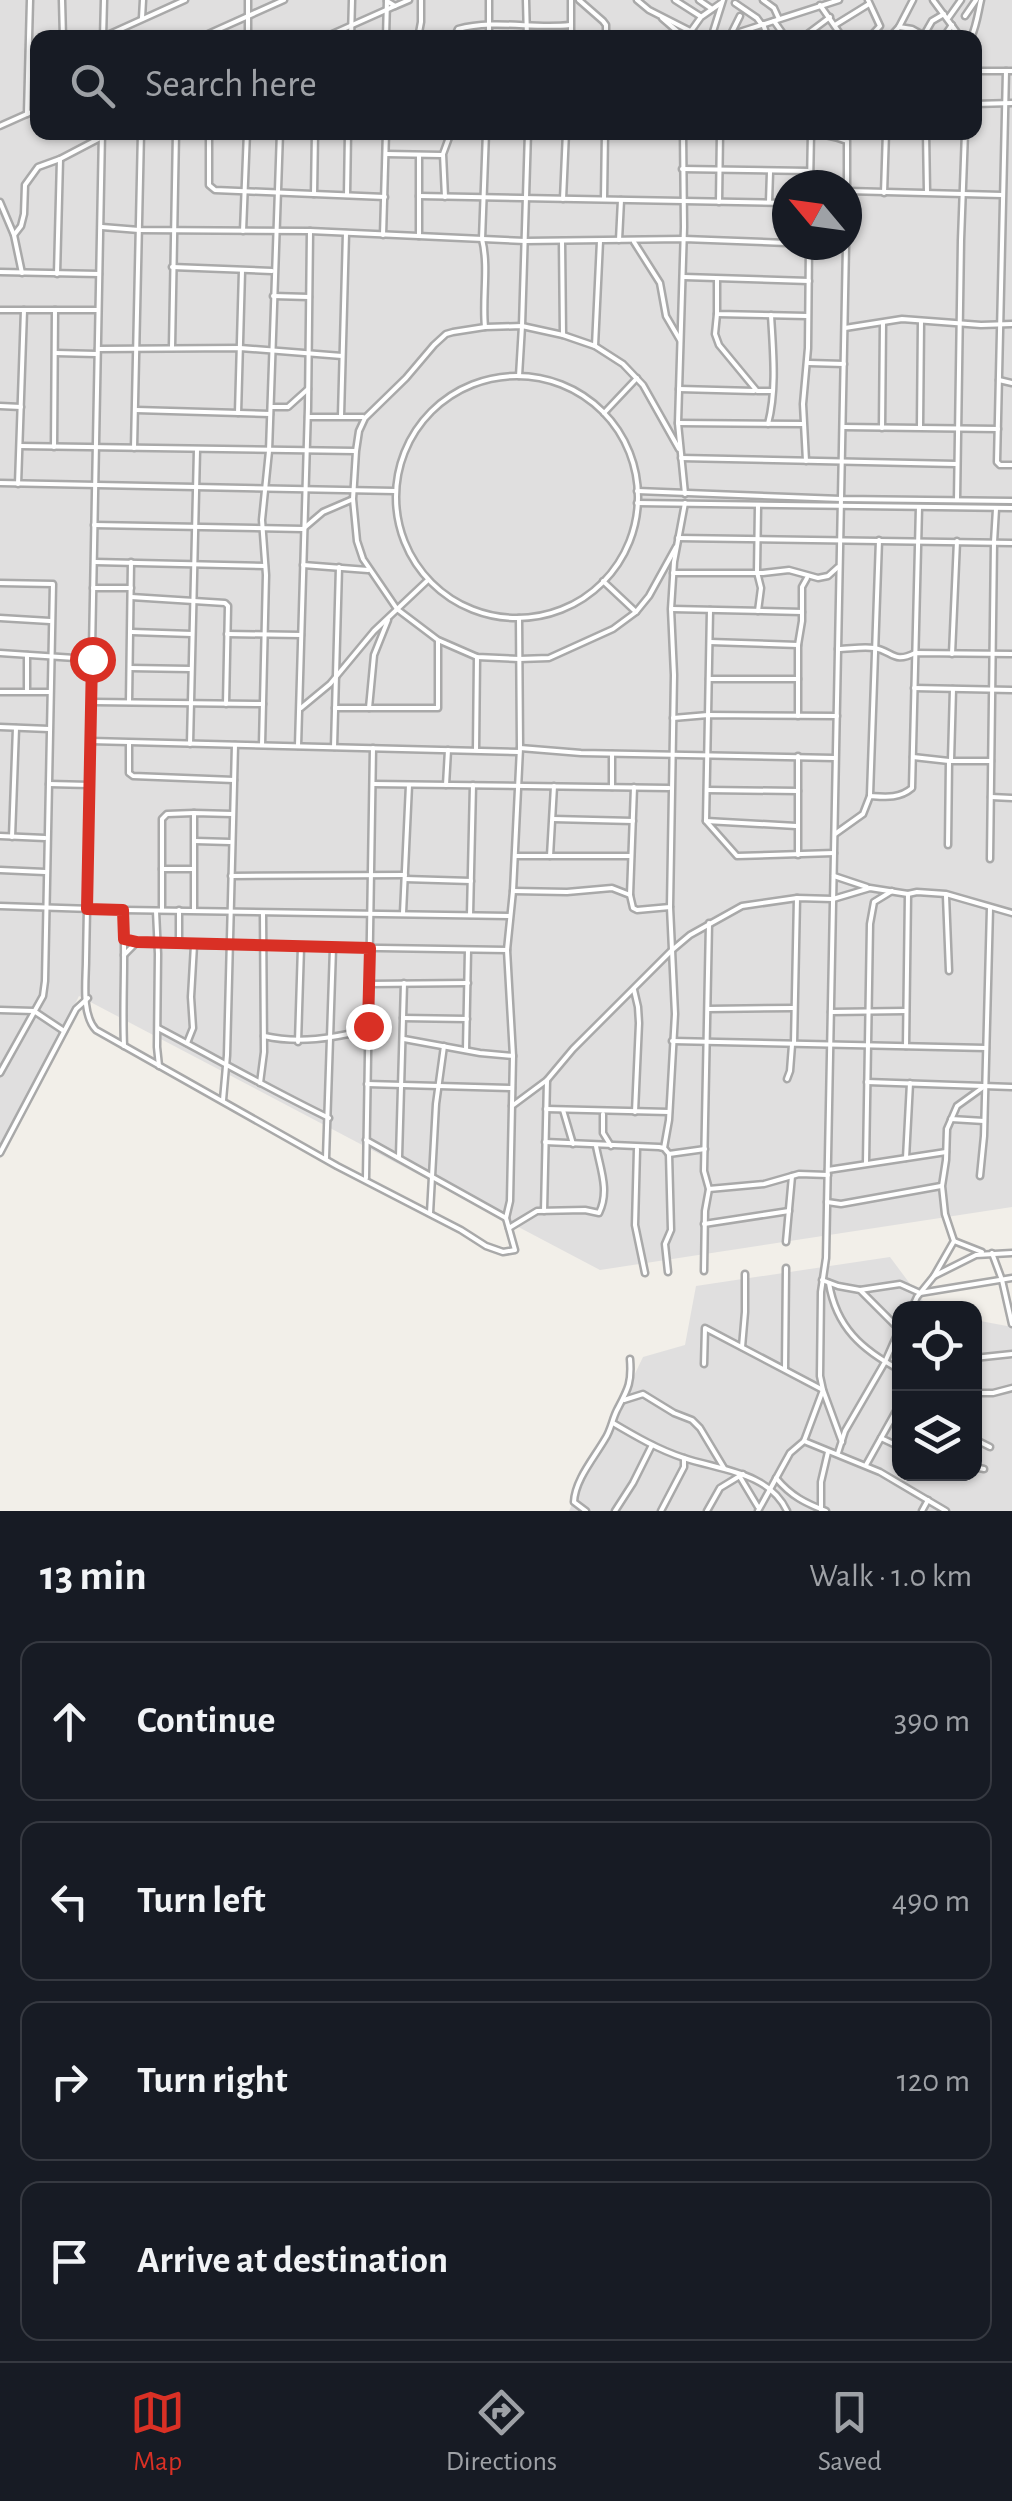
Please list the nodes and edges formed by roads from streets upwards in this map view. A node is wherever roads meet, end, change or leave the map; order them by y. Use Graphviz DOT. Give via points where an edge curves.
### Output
graph roads {
  1 [pos="30,0"];
  2 [pos="62,0"];
  3 [pos="104,0"];
  4 [pos="142,0"];
  5 [pos="186,0"];
  6 [pos="248,0"];
  7 [pos="284,0"];
  8 [pos="352,0"];
  9 [pos="408,0"];
  10 [pos="421,0"];
  11 [pos="489,0"];
  12 [pos="526,0"];
  13 [pos="570,0"];
  14 [pos="579,0"];
  15 [pos="637,0"];
  16 [pos="675,0"];
  17 [pos="700,0"];
  18 [pos="763,0"];
  19 [pos="839,0"];
  20 [pos="913,0"];
  21 [pos="933,0"];
  22 [pos="960,0"];
  23 [pos="978,0"];
  24 [pos="387,1"];
  25 [pos="722,1"];
  26 [pos="868,2"];
  27 [pos="822,3"];
  28 [pos="735,4"];
  29 [pos="395,6"];
  30 [pos="712,9"];
  31 [pos="386,11"];
  32 [pos="656,14"];
  33 [pos="248,16"];
  34 [pos="740,16"];
  35 [pos="946,16"];
  36 [pos="965,16"];
  37 [pos="702,17"];
  38 [pos="830,17"];
  39 [pos="142,18"];
  40 [pos="776,20"];
  41 [pos="570,24"];
  42 [pos="763,24"];
  43 [pos="952,24"];
  44 [pos="352,25"];
  45 [pos="836,25"];
  46 [pos="489,26"];
  47 [pos="527,26"];
  48 [pos="880,26"];
  49 [pos="899,27"];
  50 [pos="63,30"];
  51 [pos="102,30"];
  52 [pos="117,30"];
  53 [pos="217,30"];
  54 [pos="248,30"];
  55 [pos="340,30"];
  56 [pos="352,30"];
  57 [pos="386,30"];
  58 [pos="420,30"];
  59 [pos="458,30"];
  60 [pos="489,30"];
  61 [pos="527,30"];
  62 [pos="571,30"];
  63 [pos="606,30"];
  64 [pos="675,30"];
  65 [pos="689,30"];
  66 [pos="692,30"];
  67 [pos="711,30"];
  68 [pos="733,30"];
  69 [pos="744,30"];
  70 [pos="765,30"];
  71 [pos="782,30"];
  72 [pos="813,30"];
  73 [pos="839,30"];
  74 [pos="876,30"];
  75 [pos="884,30"];
  76 [pos="896,30"];
  77 [pos="915,30"];
  78 [pos="928,30"];
  79 [pos="948,30"];
  80 [pos="956,30"];
  81 [pos="975,30"];
  82 [pos="28,70"];
  83 [pos="982,71"];
  84 [pos="1009,71"];
  85 [pos="1004,103"];
  86 [pos="1012,103"];
  87 [pos="982,104"];
  88 [pos="30,113"];
  89 [pos="27,114"];
  90 [pos="0,126"];
  91 [pos="93,140"];
  92 [pos="102,140"];
  93 [pos="141,140"];
  94 [pos="176,140"];
  95 [pos="210,140"];
  96 [pos="247,140"];
  97 [pos="280,140"];
  98 [pos="314,140"];
  99 [pos="348,140"];
  100 [pos="386,140"];
  101 [pos="449,140"];
  102 [pos="486,140"];
  103 [pos="528,140"];
  104 [pos="566,140"];
  105 [pos="605,140"];
  106 [pos="683,140"];
  107 [pos="720,140"];
  108 [pos="812,140"];
  109 [pos="844,140"];
  110 [pos="886,140"];
  111 [pos="926,140"];
  112 [pos="965,140"];
  113 [pos="1003,140"];
  114 [pos="1012,140"];
  115 [pos="386,154"];
  116 [pos="443,154"];
  117 [pos="420,156"];
  118 [pos="60,159"];
  119 [pos="682,170"];
  120 [pos="720,170"];
  121 [pos="770,170"];
  122 [pos="810,170"];
  123 [pos="847,170"];
  124 [pos="244,190"];
  125 [pos="278,192"];
  126 [pos="862,192"];
  127 [pos="926,192"];
  128 [pos="884,193"];
  129 [pos="314,194"];
  130 [pos="347,195"];
  131 [pos="962,195"];
  132 [pos="1003,195"];
  133 [pos="420,196"];
  134 [pos="445,196"];
  135 [pos="384,197"];
  136 [pos="483,197"];
  137 [pos="526,198"];
  138 [pos="563,199"];
  139 [pos="604,200"];
  140 [pos="621,200"];
  141 [pos="683,201"];
  142 [pos="0,202"];
  143 [pos="719,202"];
  144 [pos="769,202"];
  145 [pos="772,202"];
  146 [pos="102,228"];
  147 [pos="139,230"];
  148 [pos="173,230"];
  149 [pos="244,231"];
  150 [pos="276,231"];
  151 [pos="310,231"];
  152 [pos="346,233"];
  153 [pos="14,235"];
  154 [pos="383,235"];
  155 [pos="418,236"];
  156 [pos="482,239"];
  157 [pos="684,239"];
  158 [pos="525,241"];
  159 [pos="562,241"];
  160 [pos="600,241"];
  161 [pos="619,241"];
  162 [pos="633,241"];
  163 [pos="772,242"];
  164 [pos="809,260"];
  165 [pos="846,260"];
  166 [pos="172,268"];
  167 [pos="242,270"];
  168 [pos="274,271"];
  169 [pos="0,272"];
  170 [pos="22,273"];
  171 [pos="57,274"];
  172 [pos="99,274"];
  173 [pos="682,277"];
  174 [pos="718,278"];
  175 [pos="1001,280"];
  176 [pos="1012,280"];
  177 [pos="809,282"];
  178 [pos="274,296"];
  179 [pos="308,298"];
  180 [pos="0,310"];
  181 [pos="24,310"];
  182 [pos="55,310"];
  183 [pos="98,310"];
  184 [pos="717,314"];
  185 [pos="771,316"];
  186 [pos="808,316"];
  187 [pos="921,320"];
  188 [pos="883,322"];
  189 [pos="960,323"];
  190 [pos="1012,324"];
  191 [pos="1001,325"];
  192 [pos="522,326"];
  193 [pos="486,327"];
  194 [pos="845,328"];
  195 [pos="563,335"];
  196 [pos="680,340"];
  197 [pos="595,346"];
  198 [pos="172,347"];
  199 [pos="240,348"];
  200 [pos="137,349"];
  201 [pos="272,350"];
  202 [pos="98,352"];
  203 [pos="56,353"];
  204 [pos="308,353"];
  205 [pos="342,356"];
  206 [pos="807,364"];
  207 [pos="844,364"];
  208 [pos="519,376"];
  209 [pos="637,378"];
  210 [pos="1000,380"];
  211 [pos="1012,383"];
  212 [pos="679,389"];
  213 [pos="308,390"];
  214 [pos="757,391"];
  215 [pos="772,391"];
  216 [pos="0,406"];
  217 [pos="21,406"];
  218 [pos="136,410"];
  219 [pos="270,411"];
  220 [pos="238,413"];
  221 [pos="604,413"];
  222 [pos="341,416"];
  223 [pos="308,417"];
  224 [pos="365,418"];
  225 [pos="678,423"];
  226 [pos="768,424"];
  227 [pos="804,424"];
  228 [pos="843,428"];
  229 [pos="882,428"];
  230 [pos="920,428"];
  231 [pos="958,428"];
  232 [pos="998,429"];
  233 [pos="20,446"];
  234 [pos="54,447"];
  235 [pos="96,448"];
  236 [pos="134,448"];
  237 [pos="679,449"];
  238 [pos="197,450"];
  239 [pos="270,451"];
  240 [pos="356,451"];
  241 [pos="306,452"];
  242 [pos="681,458"];
  243 [pos="806,462"];
  244 [pos="842,463"];
  245 [pos="958,464"];
  246 [pos="1012,465"];
  247 [pos="0,484"];
  248 [pos="18,484"];
  249 [pos="95,485"];
  250 [pos="196,487"];
  251 [pos="265,489"];
  252 [pos="306,489"];
  253 [pos="354,490"];
  254 [pos="397,491"];
  255 [pos="637,491"];
  256 [pos="686,494"];
  257 [pos="353,499"];
  258 [pos="841,500"];
  259 [pos="957,500"];
  260 [pos="1012,501"];
  261 [pos="685,502"];
  262 [pos="637,503"];
  263 [pos="758,504"];
  264 [pos="841,507"];
  265 [pos="919,507"];
  266 [pos="996,508"];
  267 [pos="1012,508"];
  268 [pos="94,525"];
  269 [pos="194,527"];
  270 [pos="262,528"];
  271 [pos="303,529"];
  272 [pos="678,538"];
  273 [pos="758,538"];
  274 [pos="840,540"];
  275 [pos="879,540"];
  276 [pos="918,541"];
  277 [pos="957,541"];
  278 [pos="994,542"];
  279 [pos="1012,543"];
  280 [pos="676,548"];
  281 [pos="94,562"];
  282 [pos="132,562"];
  283 [pos="194,563"];
  284 [pos="303,565"];
  285 [pos="265,566"];
  286 [pos="840,566"];
  287 [pos="339,567"];
  288 [pos="370,570"];
  289 [pos="757,572"];
  290 [pos="673,573"];
  291 [pos="808,577"];
  292 [pos="428,580"];
  293 [pos="603,581"];
  294 [pos="0,582"];
  295 [pos="93,588"];
  296 [pos="131,588"];
  297 [pos="131,596"];
  298 [pos="193,600"];
  299 [pos="397,609"];
  300 [pos="671,609"];
  301 [pos="710,610"];
  302 [pos="758,610"];
  303 [pos="636,612"];
  304 [pos="802,612"];
  305 [pos="390,616"];
  306 [pos="0,618"];
  307 [pos="519,618"];
  308 [pos="52,621"];
  309 [pos="130,632"];
  310 [pos="192,634"];
  311 [pos="227,634"];
  312 [pos="265,635"];
  313 [pos="301,635"];
  314 [pos="438,640"];
  315 [pos="710,642"];
  316 [pos="798,645"];
  317 [pos="876,648"];
  318 [pos="838,649"];
  319 [pos="0,653"];
  320 [pos="915,653"];
  321 [pos="952,654"];
  322 [pos="992,654"];
  323 [pos="1012,654"];
  324 [pos="26,655"];
  325 [pos="51,657"];
  326 [pos="477,657"];
  327 [pos="92,659"];
  328 [pos="519,660"];
  329 [pos="130,668"];
  330 [pos="191,668"];
  331 [pos="335,678"];
  332 [pos="709,679"];
  333 [pos="798,679"];
  334 [pos="914,688"];
  335 [pos="953,690"];
  336 [pos="991,690"];
  337 [pos="1012,690"];
  338 [pos="0,692"];
  339 [pos="26,692"];
  340 [pos="50,692"];
  341 [pos="91,702"];
  342 [pos="130,702"];
  343 [pos="190,704"];
  344 [pos="226,704"];
  345 [pos="263,704"];
  346 [pos="335,708"];
  347 [pos="369,708"];
  348 [pos="299,710"];
  349 [pos="708,714"];
  350 [pos="798,716"];
  351 [pos="837,716"];
  352 [pos="673,718"];
  353 [pos="0,727"];
  354 [pos="16,728"];
  355 [pos="49,729"];
  356 [pos="90,741"];
  357 [pos="129,742"];
  358 [pos="190,744"];
  359 [pos="234,745"];
  360 [pos="262,745"];
  361 [pos="298,746"];
  362 [pos="334,747"];
  363 [pos="373,748"];
  364 [pos="448,750"];
  365 [pos="476,750"];
  366 [pos="519,750"];
  367 [pos="612,754"];
  368 [pos="708,754"];
  369 [pos="671,755"];
  370 [pos="798,756"];
  371 [pos="913,757"];
  372 [pos="836,758"];
  373 [pos="950,761"];
  374 [pos="991,761"];
  375 [pos="234,780"];
  376 [pos="48,784"];
  377 [pos="90,784"];
  378 [pos="374,784"];
  379 [pos="409,784"];
  380 [pos="473,785"];
  381 [pos="446,786"];
  382 [pos="518,786"];
  383 [pos="554,786"];
  384 [pos="612,787"];
  385 [pos="634,787"];
  386 [pos="671,788"];
  387 [pos="706,790"];
  388 [pos="798,791"];
  389 [pos="870,796"];
  390 [pos="990,797"];
  391 [pos="1012,798"];
  392 [pos="194,814"];
  393 [pos="232,814"];
  394 [pos="552,819"];
  395 [pos="633,821"];
  396 [pos="706,821"];
  397 [pos="798,826"];
  398 [pos="834,834"];
  399 [pos="0,836"];
  400 [pos="12,836"];
  401 [pos="46,838"];
  402 [pos="195,841"];
  403 [pos="232,842"];
  404 [pos="948,846"];
  405 [pos="834,853"];
  406 [pos="798,854"];
  407 [pos="514,856"];
  408 [pos="550,856"];
  409 [pos="632,856"];
  410 [pos="990,859"];
  411 [pos="162,869"];
  412 [pos="194,869"];
  413 [pos="0,870"];
  414 [pos="46,872"];
  415 [pos="230,876"];
  416 [pos="371,876"];
  417 [pos="834,876"];
  418 [pos="405,877"];
  419 [pos="470,882"];
  420 [pos="870,888"];
  421 [pos="513,891"];
  422 [pos="892,891"];
  423 [pos="908,894"];
  424 [pos="946,894"];
  425 [pos="630,896"];
  426 [pos="796,898"];
  427 [pos="834,899"];
  428 [pos="0,906"];
  429 [pos="45,907"];
  430 [pos="670,907"];
  431 [pos="990,908"];
  432 [pos="87,909"];
  433 [pos="123,910"];
  434 [pos="158,910"];
  435 [pos="179,910"];
  436 [pos="194,910"];
  437 [pos="230,910"];
  438 [pos="263,912"];
  439 [pos="404,913"];
  440 [pos="1012,913"];
  441 [pos="370,915"];
  442 [pos="470,916"];
  443 [pos="509,916"];
  444 [pos="709,923"];
  445 [pos="124,939"];
  446 [pos="137,942"];
  447 [pos="158,944"];
  448 [pos="179,944"];
  449 [pos="194,945"];
  450 [pos="229,946"];
  451 [pos="264,947"];
  452 [pos="301,947"];
  453 [pos="333,948"];
  454 [pos="370,948"];
  455 [pos="468,950"];
  456 [pos="507,950"];
  457 [pos="671,951"];
  458 [pos="124,956"];
  459 [pos="948,971"];
  460 [pos="468,983"];
  461 [pos="369,984"];
  462 [pos="404,984"];
  463 [pos="634,990"];
  464 [pos="88,998"];
  465 [pos="794,1008"];
  466 [pos="708,1009"];
  467 [pos="0,1010"];
  468 [pos="868,1011"];
  469 [pos="907,1011"];
  470 [pos="34,1012"];
  471 [pos="831,1012"];
  472 [pos="403,1018"];
  473 [pos="467,1019"];
  474 [pos="158,1028"];
  475 [pos="367,1030"];
  476 [pos="64,1031"];
  477 [pos="264,1036"];
  478 [pos="331,1038"];
  479 [pos="402,1038"];
  480 [pos="672,1041"];
  481 [pos="298,1042"];
  482 [pos="708,1042"];
  483 [pos="187,1044"];
  484 [pos="793,1044"];
  485 [pos="830,1045"];
  486 [pos="124,1046"];
  487 [pos="444,1046"];
  488 [pos="867,1046"];
  489 [pos="906,1046"];
  490 [pos="986,1048"];
  491 [pos="466,1051"];
  492 [pos="513,1056"];
  493 [pos="226,1064"];
  494 [pos="159,1066"];
  495 [pos="0,1072"];
  496 [pos="547,1080"];
  497 [pos="786,1080"];
  498 [pos="867,1082"];
  499 [pos="910,1083"];
  500 [pos="260,1084"];
  501 [pos="367,1084"];
  502 [pos="401,1086"];
  503 [pos="438,1087"];
  504 [pos="984,1087"];
  505 [pos="1012,1087"];
  506 [pos="512,1088"];
  507 [pos="223,1100"];
  508 [pos="512,1106"];
  509 [pos="546,1109"];
  510 [pos="564,1110"];
  511 [pos="603,1112"];
  512 [pos="635,1112"];
  513 [pos="668,1112"];
  514 [pos="329,1118"];
  515 [pos="951,1120"];
  516 [pos="984,1121"];
  517 [pos="366,1140"];
  518 [pos="545,1142"];
  519 [pos="573,1144"];
  520 [pos="596,1146"];
  521 [pos="611,1146"];
  522 [pos="637,1147"];
  523 [pos="664,1148"];
  524 [pos="705,1148"];
  525 [pos="0,1151"];
  526 [pos="946,1152"];
  527 [pos="669,1154"];
  528 [pos="399,1157"];
  529 [pos="326,1158"];
  530 [pos="906,1158"];
  531 [pos="866,1162"];
  532 [pos="828,1173"];
  533 [pos="432,1175"];
  534 [pos="792,1176"];
  535 [pos="980,1176"];
  536 [pos="366,1180"];
  537 [pos="942,1186"];
  538 [pos="709,1189"];
  539 [pos="828,1202"];
  540 [pos="544,1211"];
  541 [pos="789,1212"];
  542 [pos="430,1214"];
  543 [pos="506,1218"];
  544 [pos="704,1224"];
  545 [pos="509,1228"];
  546 [pos="786,1242"];
  547 [pos="954,1242"];
  548 [pos="989,1253"];
  549 [pos="1012,1253"];
  550 [pos="786,1268"];
  551 [pos="704,1271"];
  552 [pos="668,1272"];
  553 [pos="645,1273"];
  554 [pos="745,1274"];
  555 [pos="934,1276"];
  556 [pos="1012,1278"];
  557 [pos="822,1280"];
  558 [pos="1002,1280"];
  559 [pos="829,1283"];
  560 [pos="860,1290"];
  561 [pos="920,1292"];
  562 [pos="916,1301"];
  563 [pos="892,1322"];
  564 [pos="1012,1324"];
  565 [pos="892,1344"];
  566 [pos="742,1347"];
  567 [pos="1012,1354"];
  568 [pos="982,1357"];
  569 [pos="630,1359"];
  570 [pos="884,1362"];
  571 [pos="704,1364"];
  572 [pos="892,1366"];
  573 [pos="785,1370"];
  574 [pos="1012,1388"];
  575 [pos="823,1390"];
  576 [pos="982,1392"];
  577 [pos="624,1400"];
  578 [pos="892,1418"];
  579 [pos="612,1423"];
  580 [pos="881,1438"];
  581 [pos="804,1441"];
  582 [pos="842,1442"];
  583 [pos="892,1442"];
  584 [pos="982,1443"];
  585 [pos="652,1445"];
  586 [pos="990,1448"];
  587 [pos="828,1452"];
  588 [pos="837,1456"];
  589 [pos="684,1458"];
  590 [pos="866,1466"];
  591 [pos="724,1468"];
  592 [pos="741,1476"];
  593 [pos="776,1478"];
  594 [pos="769,1489"];
  595 [pos="928,1500"];
  596 [pos="574,1502"];
  597 [pos="758,1510"];
  598 [pos="823,1510"];
  599 [pos="569,1511"];
  600 [pos="586,1511"];
  601 [pos="615,1511"];
  602 [pos="661,1511"];
  603 [pos="707,1511"];
  604 [pos="788,1511"];
  605 [pos="922,1511"];
  606 [pos="946,1511"];
  1 -- 82 [label="street"];
  2 -- 50 [label="street"];
  3 -- 51 [label="street"];
  4 -- 39 [label="street"];
  5 -- 39 [label="street"];
  6 -- 33 [label="street"];
  7 -- 33 [label="street"];
  8 -- 44 [label="street"];
  9 -- 29 [label="street"];
  10 -- 58 [label="street"];
  11 -- 46 [label="street"];
  12 -- 47 [label="street"];
  13 -- 41 [label="street"];
  14 -- 63 [label="street"];
  15 -- 32 [label="street"];
  16 -- 37 [label="street"];
  17 -- 30 [label="street"];
  18 -- 40 [label="street"];
  19 -- 27 [label="street"];
  20 -- 49 [label="street"];
  21 -- 35 [label="street"];
  22 -- 35 [label="street"];
  23 -- 36 [label="street"];
  23 -- 81 [label="street"];
  24 -- 29 [label="street"];
  24 -- 31 [label="street"];
  25 -- 30 [label="street"];
  25 -- 67 [label="street"];
  26 -- 45 [label="street"];
  26 -- 48 [label="street"];
  27 -- 38 [label="street"];
  27 -- 40 [label="street"];
  28 -- 42 [label="street"];
  29 -- 31 [label="street"];
  30 -- 37 [label="street"];
  31 -- 44 [label="street"];
  31 -- 57 [label="street"];
  32 -- 64 [label="street"];
  32 -- 65 [label="street"];
  33 -- 53 [label="street"];
  33 -- 54 [label="street"];
  34 -- 68 [label="street"];
  35 -- 43 [label="street"];
  35 -- 78 [label="street"];
  37 -- 66 [label="street"];
  38 -- 45 [label="street"];
  38 -- 72 [label="street"];
  39 -- 52 [label="street"];
  40 -- 42 [label="street"];
  40 -- 71 [label="street"];
  41 -- 47 [label="street"];
  41 -- 62 [label="street"];
  42 -- 69 [label="street"];
  42 -- 70 [label="street"];
  43 -- 79 [label="street"];
  43 -- 80 [label="street"];
  44 -- 55 [label="street"];
  44 -- 56 [label="street"];
  45 -- 73 [label="street"];
  46 -- 47 [label="street"];
  46 -- 59 [label="street"];
  46 -- 60 [label="street"];
  47 -- 61 [label="street"];
  48 -- 74 [label="street"];
  48 -- 75 [label="street"];
  49 -- 76 [label="street"];
  49 -- 77 [label="street"];
  82 -- 89 [label="street"];
  83 -- 84 [label="street"];
  84 -- 85 [label="street"];
  85 -- 86 [label="street"];
  85 -- 87 [label="street"];
  85 -- 113 [label="street"];
  88 -- 89 [label="street"];
  89 -- 90 [label="street"];
  91 -- 118 [label="street"];
  92 -- 146 [label="street"];
  93 -- 147 [label="street"];
  94 -- 148 [label="street"];
  95 -- 124 [label="street" via="209,185"];
  96 -- 124 [label="street"];
  97 -- 125 [label="street"];
  98 -- 129 [label="street"];
  99 -- 130 [label="street"];
  100 -- 115 [label="street"];
  101 -- 116 [label="street"];
  102 -- 136 [label="street"];
  103 -- 137 [label="street"];
  104 -- 138 [label="street"];
  105 -- 139 [label="street"];
  106 -- 119 [label="street"];
  107 -- 120 [label="street"];
  108 -- 122 [label="street"];
  109 -- 123 [label="street"];
  110 -- 128 [label="street"];
  111 -- 127 [label="street"];
  112 -- 131 [label="street"];
  113 -- 114 [label="street"];
  113 -- 132 [label="street"];
  115 -- 117 [label="street"];
  115 -- 135 [label="street"];
  116 -- 117 [label="street"];
  116 -- 134 [label="street"];
  117 -- 133 [label="street"];
  118 -- 153 [label="street" via="38,167 25,185 24,214"];
  118 -- 171 [label="street"];
  119 -- 120 [label="street"];
  119 -- 141 [label="street"];
  120 -- 121 [label="street"];
  120 -- 143 [label="street"];
  121 -- 144 [label="street"];
  124 -- 125 [label="street"];
  124 -- 149 [label="street"];
  125 -- 129 [label="street"];
  125 -- 150 [label="street"];
  126 -- 128 [label="street"];
  127 -- 128 [label="street"];
  127 -- 131 [label="street"];
  129 -- 130 [label="street"];
  130 -- 135 [label="street"];
  131 -- 132 [label="street"];
  131 -- 189 [label="street"];
  132 -- 175 [label="street"];
  133 -- 134 [label="street"];
  133 -- 155 [label="street"];
  134 -- 136 [label="street"];
  135 -- 154 [label="street"];
  136 -- 137 [label="street"];
  136 -- 156 [label="street"];
  137 -- 138 [label="street"];
  137 -- 158 [label="street"];
  138 -- 139 [label="street"];
  139 -- 140 [label="street"];
  140 -- 141 [label="street"];
  140 -- 161 [label="street"];
  141 -- 143 [label="street"];
  141 -- 157 [label="street"];
  142 -- 153 [label="street"];
  143 -- 144 [label="street"];
  144 -- 145 [label="street"];
  146 -- 147 [label="street"];
  146 -- 172 [label="street"];
  147 -- 148 [label="street"];
  147 -- 200 [label="street"];
  148 -- 149 [label="street"];
  148 -- 166 [label="street"];
  149 -- 150 [label="street"];
  150 -- 151 [label="street"];
  150 -- 168 [label="street"];
  151 -- 152 [label="street"];
  151 -- 179 [label="street"];
  152 -- 154 [label="street"];
  152 -- 205 [label="street"];
  153 -- 170 [label="street"];
  154 -- 155 [label="street"];
  155 -- 156 [label="street"];
  156 -- 158 [label="street"];
  156 -- 193 [label="street"];
  157 -- 162 [label="street"];
  157 -- 163 [label="street"];
  157 -- 173 [label="street"];
  158 -- 159 [label="street"];
  158 -- 192 [label="street"];
  159 -- 160 [label="street"];
  159 -- 195 [label="street"];
  160 -- 161 [label="street"];
  160 -- 197 [label="street"];
  161 -- 162 [label="street"];
  162 -- 196 [label="street" via="660,283 666,316"];
  164 -- 177 [label="street"];
  165 -- 194 [label="street"];
  166 -- 167 [label="street"];
  166 -- 198 [label="street"];
  167 -- 168 [label="street"];
  167 -- 199 [label="street"];
  168 -- 178 [label="street"];
  169 -- 170 [label="street"];
  170 -- 171 [label="street"];
  171 -- 172 [label="street"];
  172 -- 183 [label="street"];
  173 -- 174 [label="street"];
  173 -- 196 [label="street"];
  174 -- 177 [label="street"];
  174 -- 184 [label="street"];
  175 -- 176 [label="street"];
  175 -- 191 [label="street"];
  177 -- 186 [label="street"];
  178 -- 179 [label="street"];
  178 -- 201 [label="street"];
  179 -- 204 [label="street"];
  180 -- 181 [label="street"];
  181 -- 182 [label="street"];
  181 -- 217 [label="street"];
  182 -- 183 [label="street"];
  182 -- 203 [label="street"];
  183 -- 202 [label="street"];
  184 -- 185 [label="street"];
  184 -- 214 [label="street" via="719,345"];
  185 -- 186 [label="street"];
  185 -- 215 [label="street"];
  186 -- 206 [label="street"];
  187 -- 188 [label="street"];
  187 -- 189 [label="street"];
  187 -- 230 [label="street"];
  188 -- 194 [label="street"];
  188 -- 229 [label="street"];
  189 -- 191 [label="street"];
  189 -- 231 [label="street"];
  190 -- 191 [label="street"];
  191 -- 210 [label="street"];
  192 -- 193 [label="street"];
  192 -- 195 [label="street"];
  192 -- 208 [label="street"];
  193 -- 224 [label="street" via="446,334"];
  194 -- 207 [label="street"];
  195 -- 197 [label="street"];
  196 -- 212 [label="street"];
  197 -- 209 [label="street"];
  198 -- 199 [label="street"];
  198 -- 200 [label="street"];
  199 -- 201 [label="street"];
  199 -- 220 [label="street"];
  200 -- 202 [label="street"];
  200 -- 218 [label="street"];
  201 -- 204 [label="street"];
  201 -- 219 [label="street"];
  202 -- 203 [label="street"];
  202 -- 235 [label="street"];
  203 -- 234 [label="street"];
  204 -- 205 [label="street"];
  204 -- 213 [label="street"];
  205 -- 222 [label="street"];
  206 -- 207 [label="street"];
  206 -- 227 [label="street"];
  207 -- 228 [label="street"];
  208 -- 221 [label="street" via="565,386"];
  208 -- 254 [label="street" via="469,386 432,412 406,449"];
  209 -- 221 [label="street"];
  209 -- 237 [label="street"];
  210 -- 211 [label="street"];
  210 -- 232 [label="street"];
  212 -- 214 [label="street"];
  212 -- 225 [label="street"];
  213 -- 219 [label="street" via="288,407"];
  213 -- 223 [label="street"];
  214 -- 215 [label="street"];
  215 -- 226 [label="street"];
  216 -- 217 [label="street"];
  217 -- 233 [label="street"];
  218 -- 220 [label="street"];
  218 -- 236 [label="street"];
  219 -- 220 [label="street"];
  219 -- 239 [label="street"];
  221 -- 255 [label="street" via="629,452"];
  222 -- 223 [label="street"];
  222 -- 224 [label="street"];
  223 -- 241 [label="street"];
  224 -- 240 [label="street"];
  225 -- 226 [label="street"];
  225 -- 237 [label="street"];
  226 -- 227 [label="street"];
  227 -- 243 [label="street"];
  228 -- 229 [label="street"];
  228 -- 244 [label="street"];
  229 -- 230 [label="street"];
  230 -- 231 [label="street"];
  231 -- 232 [label="street"];
  231 -- 245 [label="street"];
  232 -- 246 [label="street" via="998,462"];
  233 -- 234 [label="street"];
  233 -- 248 [label="street"];
  234 -- 235 [label="street"];
  235 -- 236 [label="street"];
  235 -- 249 [label="street"];
  236 -- 238 [label="street"];
  237 -- 242 [label="street"];
  238 -- 239 [label="street"];
  238 -- 250 [label="street"];
  239 -- 241 [label="street"];
  239 -- 251 [label="street"];
  240 -- 241 [label="street"];
  240 -- 253 [label="street"];
  241 -- 252 [label="street"];
  242 -- 243 [label="street"];
  242 -- 256 [label="street"];
  243 -- 244 [label="street"];
  244 -- 245 [label="street"];
  244 -- 258 [label="street"];
  245 -- 259 [label="street"];
  247 -- 248 [label="street"];
  248 -- 249 [label="street"];
  249 -- 250 [label="street"];
  249 -- 268 [label="street"];
  250 -- 251 [label="street"];
  250 -- 269 [label="street"];
  251 -- 252 [label="street"];
  251 -- 270 [label="street"];
  252 -- 253 [label="street"];
  252 -- 271 [label="street"];
  253 -- 254 [label="street"];
  253 -- 257 [label="street"];
  254 -- 292 [label="street" via="404,540"];
  255 -- 256 [label="street"];
  255 -- 262 [label="street"];
  256 -- 258 [label="street"];
  257 -- 271 [label="street"];
  257 -- 288 [label="street" via="356,541"];
  258 -- 259 [label="street"];
  258 -- 264 [label="street"];
  259 -- 260 [label="street"];
  261 -- 262 [label="street"];
  261 -- 263 [label="street"];
  261 -- 272 [label="street"];
  262 -- 293 [label="street" via="632,533"];
  263 -- 264 [label="street"];
  263 -- 273 [label="street"];
  264 -- 265 [label="street"];
  264 -- 274 [label="street"];
  265 -- 266 [label="street"];
  265 -- 276 [label="street"];
  266 -- 267 [label="street"];
  266 -- 278 [label="street"];
  268 -- 269 [label="street"];
  268 -- 281 [label="street"];
  269 -- 270 [label="street"];
  269 -- 283 [label="street"];
  270 -- 271 [label="street"];
  270 -- 285 [label="street"];
  271 -- 284 [label="street"];
  272 -- 273 [label="street"];
  272 -- 280 [label="street"];
  273 -- 274 [label="street"];
  273 -- 289 [label="street"];
  274 -- 275 [label="street"];
  274 -- 286 [label="street"];
  275 -- 276 [label="street"];
  275 -- 317 [label="street"];
  276 -- 277 [label="street"];
  276 -- 320 [label="street"];
  277 -- 278 [label="street"];
  277 -- 321 [label="street"];
  278 -- 279 [label="street"];
  278 -- 322 [label="street"];
  280 -- 290 [label="street"];
  280 -- 303 [label="street"];
  281 -- 282 [label="street"];
  281 -- 295 [label="street"];
  282 -- 283 [label="street"];
  282 -- 296 [label="street"];
  283 -- 285 [label="street"];
  283 -- 298 [label="street"];
  284 -- 287 [label="street"];
  284 -- 313 [label="street"];
  285 -- 312 [label="street"];
  286 -- 291 [label="street" via="828,576"];
  286 -- 318 [label="street"];
  287 -- 288 [label="street"];
  287 -- 331 [label="street"];
  288 -- 299 [label="street"];
  289 -- 290 [label="street"];
  289 -- 291 [label="street" via="789,570"];
  289 -- 302 [label="street"];
  290 -- 300 [label="street"];
  291 -- 304 [label="street"];
  292 -- 299 [label="street"];
  292 -- 307 [label="street" via="471,609"];
  293 -- 303 [label="street"];
  293 -- 307 [label="street" via="560,610"];
  294 -- 308 [label="street" via="53,584"];
  295 -- 296 [label="street"];
  295 -- 327 [label="street"];
  296 -- 297 [label="street"];
  297 -- 298 [label="street"];
  297 -- 309 [label="street"];
  298 -- 310 [label="street"];
  298 -- 311 [label="street" via="226,603"];
  299 -- 305 [label="street"];
  299 -- 314 [label="street"];
  300 -- 301 [label="street"];
  300 -- 352 [label="street"];
  301 -- 302 [label="street"];
  301 -- 315 [label="street"];
  302 -- 304 [label="street"];
  303 -- 328 [label="street" via="548,658"];
  304 -- 316 [label="street"];
  305 -- 331 [label="street"];
  305 -- 347 [label="street" via="374,655"];
  306 -- 308 [label="street"];
  307 -- 328 [label="street"];
  308 -- 325 [label="street"];
  309 -- 310 [label="street"];
  309 -- 329 [label="street"];
  310 -- 330 [label="street"];
  311 -- 312 [label="street"];
  311 -- 344 [label="street"];
  312 -- 313 [label="street"];
  312 -- 345 [label="street"];
  313 -- 348 [label="street"];
  314 -- 326 [label="street"];
  314 -- 347 [label="street" via="438,708"];
  315 -- 316 [label="street"];
  315 -- 332 [label="street"];
  316 -- 333 [label="street"];
  317 -- 318 [label="street"];
  317 -- 320 [label="street" via="897,658"];
  317 -- 389 [label="street"];
  318 -- 351 [label="street"];
  319 -- 324 [label="street"];
  320 -- 321 [label="street"];
  320 -- 334 [label="street"];
  321 -- 322 [label="street"];
  322 -- 323 [label="street"];
  322 -- 336 [label="street"];
  324 -- 325 [label="street"];
  324 -- 339 [label="street"];
  325 -- 327 [label="street"];
  325 -- 340 [label="street"];
  326 -- 328 [label="street"];
  326 -- 365 [label="street"];
  327 -- 341 [label="street"];
  328 -- 366 [label="street"];
  329 -- 330 [label="street"];
  329 -- 342 [label="street"];
  330 -- 343 [label="street"];
  331 -- 346 [label="street"];
  331 -- 348 [label="street"];
  332 -- 333 [label="street"];
  332 -- 349 [label="street"];
  333 -- 350 [label="street"];
  334 -- 335 [label="street"];
  334 -- 371 [label="street"];
  335 -- 336 [label="street"];
  335 -- 373 [label="street"];
  336 -- 337 [label="street"];
  336 -- 374 [label="street"];
  338 -- 339 [label="street"];
  339 -- 340 [label="street"];
  340 -- 355 [label="street"];
  341 -- 342 [label="street"];
  341 -- 356 [label="street"];
  342 -- 343 [label="street"];
  343 -- 344 [label="street"];
  343 -- 358 [label="street"];
  344 -- 345 [label="street"];
  345 -- 360 [label="street"];
  346 -- 347 [label="street"];
  346 -- 362 [label="street"];
  348 -- 361 [label="street"];
  349 -- 350 [label="street"];
  349 -- 352 [label="street"];
  349 -- 368 [label="street"];
  350 -- 351 [label="street"];
  351 -- 372 [label="street"];
  352 -- 369 [label="street"];
  353 -- 354 [label="street"];
  354 -- 355 [label="street"];
  354 -- 400 [label="street"];
  355 -- 376 [label="street"];
  356 -- 357 [label="street"];
  356 -- 377 [label="street"];
  357 -- 358 [label="street"];
  357 -- 375 [label="street" via="133,776"];
  358 -- 359 [label="street"];
  359 -- 360 [label="street"];
  359 -- 375 [label="street"];
  360 -- 361 [label="street"];
  361 -- 362 [label="street"];
  362 -- 363 [label="street"];
  363 -- 364 [label="street"];
  363 -- 378 [label="street"];
  364 -- 365 [label="street"];
  364 -- 381 [label="street"];
  365 -- 366 [label="street"];
  366 -- 367 [label="street"];
  366 -- 382 [label="street"];
  367 -- 369 [label="street"];
  367 -- 384 [label="street"];
  368 -- 369 [label="street"];
  368 -- 370 [label="street"];
  368 -- 387 [label="street"];
  369 -- 386 [label="street"];
  370 -- 372 [label="street"];
  370 -- 388 [label="street"];
  371 -- 373 [label="street"];
  371 -- 389 [label="street" via="912,788 897,796"];
  372 -- 398 [label="street"];
  373 -- 374 [label="street"];
  373 -- 404 [label="street"];
  374 -- 390 [label="street"];
  375 -- 393 [label="street"];
  376 -- 377 [label="street"];
  376 -- 401 [label="street"];
  377 -- 432 [label="street"];
  378 -- 379 [label="street"];
  378 -- 416 [label="street"];
  379 -- 381 [label="street"];
  379 -- 418 [label="street"];
  380 -- 381 [label="street"];
  380 -- 382 [label="street"];
  380 -- 419 [label="street"];
  382 -- 383 [label="street"];
  382 -- 407 [label="street"];
  383 -- 384 [label="street"];
  383 -- 394 [label="street"];
  384 -- 385 [label="street"];
  385 -- 386 [label="street"];
  385 -- 395 [label="street"];
  386 -- 430 [label="street"];
  387 -- 388 [label="street"];
  387 -- 396 [label="street"];
  388 -- 397 [label="street"];
  389 -- 398 [label="street" via="863,814"];
  390 -- 391 [label="street"];
  390 -- 410 [label="street"];
  392 -- 393 [label="street"];
  392 -- 402 [label="street"];
  392 -- 411 [label="street" via="164,816"];
  393 -- 403 [label="street"];
  394 -- 395 [label="street"];
  394 -- 408 [label="street"];
  395 -- 409 [label="street"];
  396 -- 397 [label="street"];
  396 -- 406 [label="street" via="736,856"];
  397 -- 406 [label="street"];
  398 -- 405 [label="street"];
  399 -- 400 [label="street"];
  400 -- 401 [label="street"];
  401 -- 414 [label="street"];
  402 -- 403 [label="street"];
  402 -- 412 [label="street"];
  403 -- 415 [label="street"];
  405 -- 406 [label="street"];
  405 -- 417 [label="street"];
  407 -- 408 [label="street"];
  407 -- 421 [label="street"];
  408 -- 409 [label="street"];
  409 -- 425 [label="street"];
  411 -- 412 [label="street"];
  411 -- 434 [label="street"];
  412 -- 436 [label="street"];
  413 -- 414 [label="street"];
  414 -- 429 [label="street"];
  415 -- 416 [label="street"];
  415 -- 437 [label="street"];
  416 -- 418 [label="street"];
  416 -- 441 [label="street"];
  417 -- 420 [label="street"];
  417 -- 427 [label="street"];
  418 -- 419 [label="street"];
  418 -- 439 [label="street"];
  419 -- 442 [label="street"];
  420 -- 422 [label="street"];
  420 -- 427 [label="street"];
  421 -- 425 [label="street" via="612,888"];
  421 -- 443 [label="street"];
  422 -- 423 [label="street"];
  422 -- 468 [label="street" via="872,906"];
  423 -- 424 [label="street"];
  423 -- 469 [label="street"];
  424 -- 431 [label="street"];
  424 -- 459 [label="street"];
  425 -- 430 [label="street" via="637,910"];
  426 -- 427 [label="street"];
  426 -- 444 [label="street" via="742,906"];
  426 -- 465 [label="street"];
  427 -- 471 [label="street"];
  428 -- 429 [label="street"];
  429 -- 432 [label="street"];
  429 -- 470 [label="street" via="45,981"];
  430 -- 457 [label="street"];
  431 -- 440 [label="street"];
  431 -- 490 [label="street"];
  432 -- 433 [label="street"];
  432 -- 464 [label="street"];
  433 -- 434 [label="street"];
  433 -- 445 [label="street"];
  434 -- 435 [label="street"];
  434 -- 447 [label="street"];
  435 -- 436 [label="street"];
  435 -- 448 [label="street"];
  436 -- 437 [label="street"];
  437 -- 438 [label="street"];
  437 -- 450 [label="street"];
  438 -- 441 [label="street"];
  438 -- 451 [label="street"];
  439 -- 441 [label="street"];
  439 -- 442 [label="street"];
  441 -- 454 [label="street"];
  442 -- 443 [label="street"];
  443 -- 456 [label="street"];
  444 -- 457 [label="street"];
  444 -- 466 [label="street"];
  445 -- 446 [label="street"];
  445 -- 458 [label="street"];
  446 -- 447 [label="street"];
  446 -- 458 [label="street"];
  447 -- 448 [label="street"];
  447 -- 474 [label="street"];
  448 -- 449 [label="street"];
  449 -- 450 [label="street"];
  449 -- 483 [label="street"];
  450 -- 451 [label="street"];
  450 -- 493 [label="street"];
  451 -- 452 [label="street"];
  451 -- 477 [label="street"];
  452 -- 453 [label="street"];
  452 -- 481 [label="street"];
  453 -- 454 [label="street"];
  453 -- 478 [label="street"];
  454 -- 455 [label="street"];
  454 -- 461 [label="street"];
  455 -- 456 [label="street"];
  455 -- 460 [label="street"];
  456 -- 492 [label="street"];
  457 -- 463 [label="street"];
  457 -- 480 [label="street"];
  458 -- 486 [label="street"];
  460 -- 462 [label="street"];
  460 -- 473 [label="street"];
  461 -- 462 [label="street"];
  461 -- 475 [label="street"];
  462 -- 472 [label="street"];
  463 -- 496 [label="street"];
  463 -- 512 [label="street"];
  464 -- 476 [label="street"];
  464 -- 486 [label="street" via="90,1024"];
  465 -- 466 [label="street"];
  465 -- 484 [label="street"];
  466 -- 482 [label="street"];
  467 -- 470 [label="street"];
  468 -- 469 [label="street"];
  468 -- 471 [label="street"];
  468 -- 488 [label="street"];
  469 -- 489 [label="street"];
  470 -- 476 [label="street"];
  470 -- 495 [label="street"];
  471 -- 485 [label="street"];
  472 -- 473 [label="street"];
  472 -- 479 [label="street"];
  473 -- 491 [label="street"];
  474 -- 483 [label="street"];
  474 -- 494 [label="street"];
  475 -- 478 [label="street"];
  475 -- 501 [label="street"];
  476 -- 525 [label="street"];
  477 -- 481 [label="street"];
  477 -- 500 [label="street"];
  478 -- 481 [label="street"];
  478 -- 514 [label="street"];
  479 -- 487 [label="street"];
  479 -- 502 [label="street"];
  480 -- 482 [label="street"];
  480 -- 513 [label="street"];
  482 -- 484 [label="street"];
  482 -- 524 [label="street"];
  483 -- 493 [label="street"];
  484 -- 485 [label="street"];
  484 -- 497 [label="street"];
  485 -- 488 [label="street"];
  485 -- 532 [label="street"];
  486 -- 494 [label="street"];
  487 -- 491 [label="street"];
  487 -- 503 [label="street"];
  488 -- 489 [label="street"];
  488 -- 498 [label="street"];
  489 -- 490 [label="street"];
  490 -- 504 [label="street"];
  491 -- 492 [label="street"];
  492 -- 506 [label="street"];
  493 -- 500 [label="street"];
  493 -- 507 [label="street"];
  494 -- 507 [label="street"];
  496 -- 508 [label="street"];
  496 -- 509 [label="street"];
  498 -- 499 [label="street"];
  498 -- 531 [label="street"];
  499 -- 504 [label="street"];
  499 -- 530 [label="street"];
  500 -- 514 [label="street"];
  501 -- 502 [label="street"];
  501 -- 517 [label="street"];
  502 -- 503 [label="street"];
  502 -- 528 [label="street"];
  503 -- 506 [label="street"];
  503 -- 533 [label="street"];
  504 -- 505 [label="street"];
  504 -- 515 [label="street" via="956,1106"];
  504 -- 516 [label="street"];
  506 -- 508 [label="street"];
  507 -- 529 [label="street"];
  508 -- 543 [label="street"];
  509 -- 510 [label="street"];
  509 -- 518 [label="street"];
  510 -- 511 [label="street"];
  510 -- 519 [label="street"];
  511 -- 512 [label="street"];
  511 -- 521 [label="street"];
  512 -- 513 [label="street"];
  513 -- 523 [label="street"];
  514 -- 529 [label="street"];
  515 -- 516 [label="street"];
  515 -- 526 [label="street"];
  516 -- 535 [label="street"];
  517 -- 528 [label="street"];
  517 -- 536 [label="street"];
  518 -- 519 [label="street"];
  518 -- 540 [label="street"];
  519 -- 520 [label="street"];
  520 -- 521 [label="street"];
  520 -- 540 [label="street" via="604,1180 599,1213"];
  521 -- 522 [label="street"];
  522 -- 523 [label="street"];
  522 -- 553 [label="street" via="635,1225"];
  523 -- 527 [label="street"];
  524 -- 527 [label="street"];
  524 -- 538 [label="street"];
  526 -- 530 [label="street"];
  526 -- 537 [label="street"];
  527 -- 552 [label="street"];
  528 -- 533 [label="street"];
  529 -- 536 [label="street"];
  530 -- 531 [label="street"];
  531 -- 532 [label="street"];
  532 -- 534 [label="street"];
  532 -- 539 [label="street"];
  533 -- 542 [label="street"];
  533 -- 543 [label="street"];
  534 -- 538 [label="street"];
  534 -- 541 [label="street"];
  536 -- 542 [label="street"];
  537 -- 539 [label="street"];
  537 -- 547 [label="street"];
  538 -- 544 [label="street"];
  539 -- 557 [label="street"];
  540 -- 545 [label="street"];
  541 -- 544 [label="street"];
  541 -- 546 [label="street"];
  542 -- 545 [label="street" via="503,1252 515,1250"];
  543 -- 545 [label="street"];
  544 -- 551 [label="street"];
  547 -- 548 [label="street"];
  547 -- 555 [label="street"];
  548 -- 549 [label="street"];
  548 -- 555 [label="street"];
  548 -- 558 [label="street"];
  550 -- 573 [label="street"];
  554 -- 566 [label="street"];
  555 -- 561 [label="street"];
  556 -- 558 [label="street"];
  557 -- 559 [label="street"];
  557 -- 575 [label="street"];
  558 -- 561 [label="street"];
  558 -- 564 [label="street"];
  559 -- 560 [label="street"];
  559 -- 570 [label="street" via="848,1331"];
  560 -- 561 [label="street" via="900,1284"];
  560 -- 563 [label="street"];
  561 -- 562 [label="street"];
  565 -- 570 [label="street"];
  566 -- 571 [label="street" via="705,1328"];
  566 -- 573 [label="street"];
  567 -- 568 [label="street"];
  569 -- 577 [label="street" via="632,1380"];
  570 -- 572 [label="street"];
  570 -- 582 [label="street"];
  573 -- 575 [label="street"];
  574 -- 576 [label="street"];
  575 -- 581 [label="street"];
  575 -- 582 [label="street"];
  577 -- 579 [label="street"];
  577 -- 591 [label="street" via="643,1394 692,1420"];
  578 -- 580 [label="street"];
  579 -- 585 [label="street"];
  579 -- 596 [label="street"];
  580 -- 583 [label="street"];
  580 -- 590 [label="street"];
  581 -- 587 [label="street"];
  581 -- 593 [label="street"];
  582 -- 588 [label="street"];
  584 -- 586 [label="street"];
  585 -- 589 [label="street"];
  585 -- 601 [label="street"];
  587 -- 588 [label="street"];
  587 -- 598 [label="street"];
  588 -- 590 [label="street"];
  589 -- 591 [label="street"];
  589 -- 602 [label="street"];
  590 -- 595 [label="street"];
  591 -- 592 [label="street"];
  592 -- 594 [label="street"];
  592 -- 597 [label="street"];
  592 -- 603 [label="street" via="720,1488"];
  593 -- 594 [label="street"];
  593 -- 598 [label="street" via="800,1501"];
  594 -- 597 [label="street"];
  594 -- 604 [label="street"];
  595 -- 605 [label="street"];
  595 -- 606 [label="street"];
  596 -- 599 [label="street"];
  596 -- 600 [label="street"];
}
